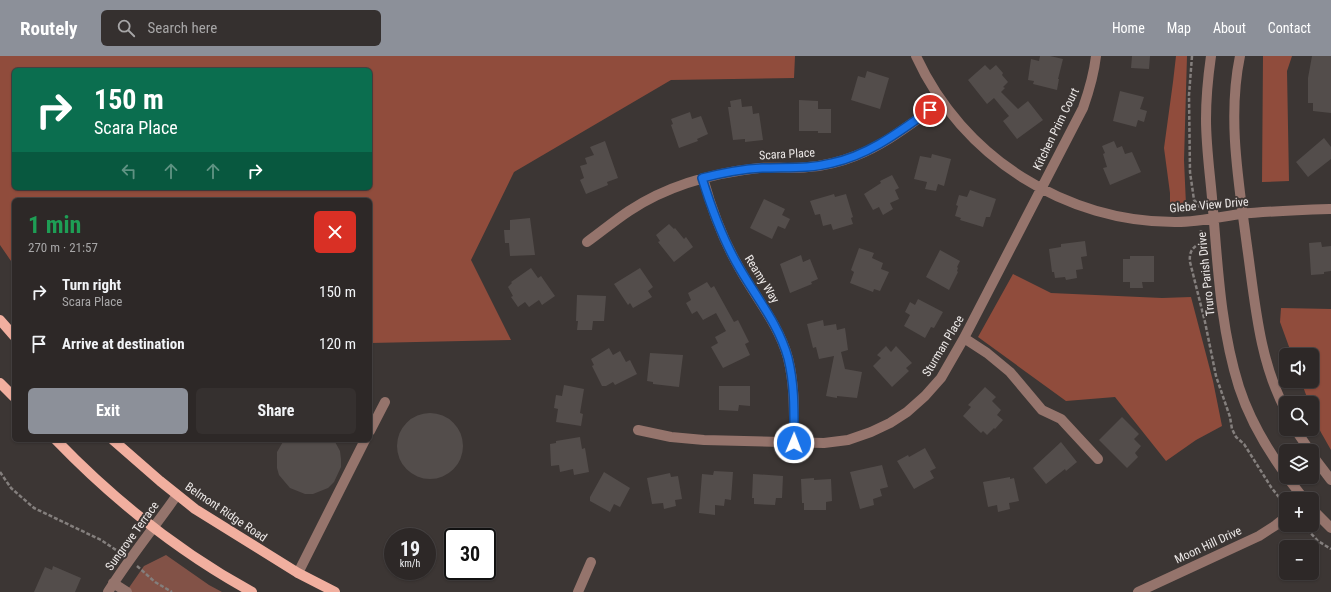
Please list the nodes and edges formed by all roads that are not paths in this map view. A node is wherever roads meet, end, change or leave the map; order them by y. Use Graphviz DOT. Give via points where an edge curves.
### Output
graph roads {
  1 [pos="916,56"];
  2 [pos="1096,56"];
  3 [pos="1211,56"];
  4 [pos="1240,56"];
  5 [pos="942,102"];
  6 [pos="702,178"];
  7 [pos="1041,189"];
  8 [pos="1331,209"];
  9 [pos="1243,214"];
  10 [pos="1214,217"];
  11 [pos="587,242"];
  12 [pos="0,320"];
  13 [pos="12,334"];
  14 [pos="964,338"];
  15 [pos="0,382"];
  16 [pos="12,395"];
  17 [pos="1279,396"];
  18 [pos="385,402"];
  19 [pos="372,427"];
  20 [pos="638,430"];
  21 [pos="58,442"];
  22 [pos="115,442"];
  23 [pos="364,442"];
  24 [pos="794,443"];
  25 [pos="1098,459"];
  26 [pos="1319,464"];
  27 [pos="1279,465"];
  28 [pos="1331,480"];
  29 [pos="177,495"];
  30 [pos="1319,516"];
  31 [pos="1279,523"];
  32 [pos="154,528"];
  33 [pos="1331,528"];
  34 [pos="591,562"];
  35 [pos="298,573"];
  36 [pos="110,588"];
  37 [pos="127,592"];
  38 [pos="252,592"];
  39 [pos="335,592"];
  40 [pos="578,592"];
  41 [pos="1138,592"];
  1 -- 5 [label="street, Glebe View Drive"];
  2 -- 7 [label="street, Kitchen Prim Court" via="1090,90 1083,108"];
  3 -- 10 [label="street, Truro Parish Drive" via="1206,121"];
  4 -- 9 [label="street" via="1234,103 1235,141"];
  5 -- 6 [label="street, Scara Place" via="875,147 854,157 808,167 731,171"];
  5 -- 7 [label="street, Glebe View Drive" via="979,144 1003,165"];
  6 -- 11 [label="street, Scara Place" via="653,197"];
  6 -- 24 [label="street, Reamy Way" via="724,240 773,322 787,357 794,399"];
  7 -- 10 [label="street, Glebe View Drive" via="1098,212 1130,218 1178,222"];
  7 -- 14 [label="street, Sturman Place"];
  8 -- 9 [label="street, Glebe View Drive"];
  9 -- 10 [label="street, Glebe View Drive"];
  9 -- 17 [label="street" via="1259,331"];
  10 -- 27 [label="street, Truro Parish Drive" via="1221,302 1233,366 1251,416"];
  12 -- 13 [label="main road"];
  14 -- 24 [label="street, Sturman Place" via="941,378 908,412 871,432 848,440"];
  14 -- 25 [label="street" via="1010,372 1042,410 1061,419"];
  15 -- 16 [label="main road"];
  18 -- 19 [label="street"];
  20 -- 24 [label="street, Sturman Place" via="704,440"];
  21 -- 32 [label="main road"];
  22 -- 29 [label="main road, Belmont Ridge Road"];
  23 -- 35 [label="street"];
  26 -- 28 [label="street"];
  29 -- 32 [label="street, Sungrove Terrace"];
  29 -- 35 [label="main road, Belmont Ridge Road" via="195,509"];
  30 -- 33 [label="street"];
  31 -- 41 [label="street, Moon Hill Drive" via="1258,536"];
  32 -- 36 [label="street, Sungrove Terrace" via="140,543"];
  32 -- 38 [label="main road" via="190,554"];
  34 -- 40 [label="street"];
  35 -- 39 [label="main road, Belmont Ridge Road"];
  36 -- 37 [label="street"];
}
